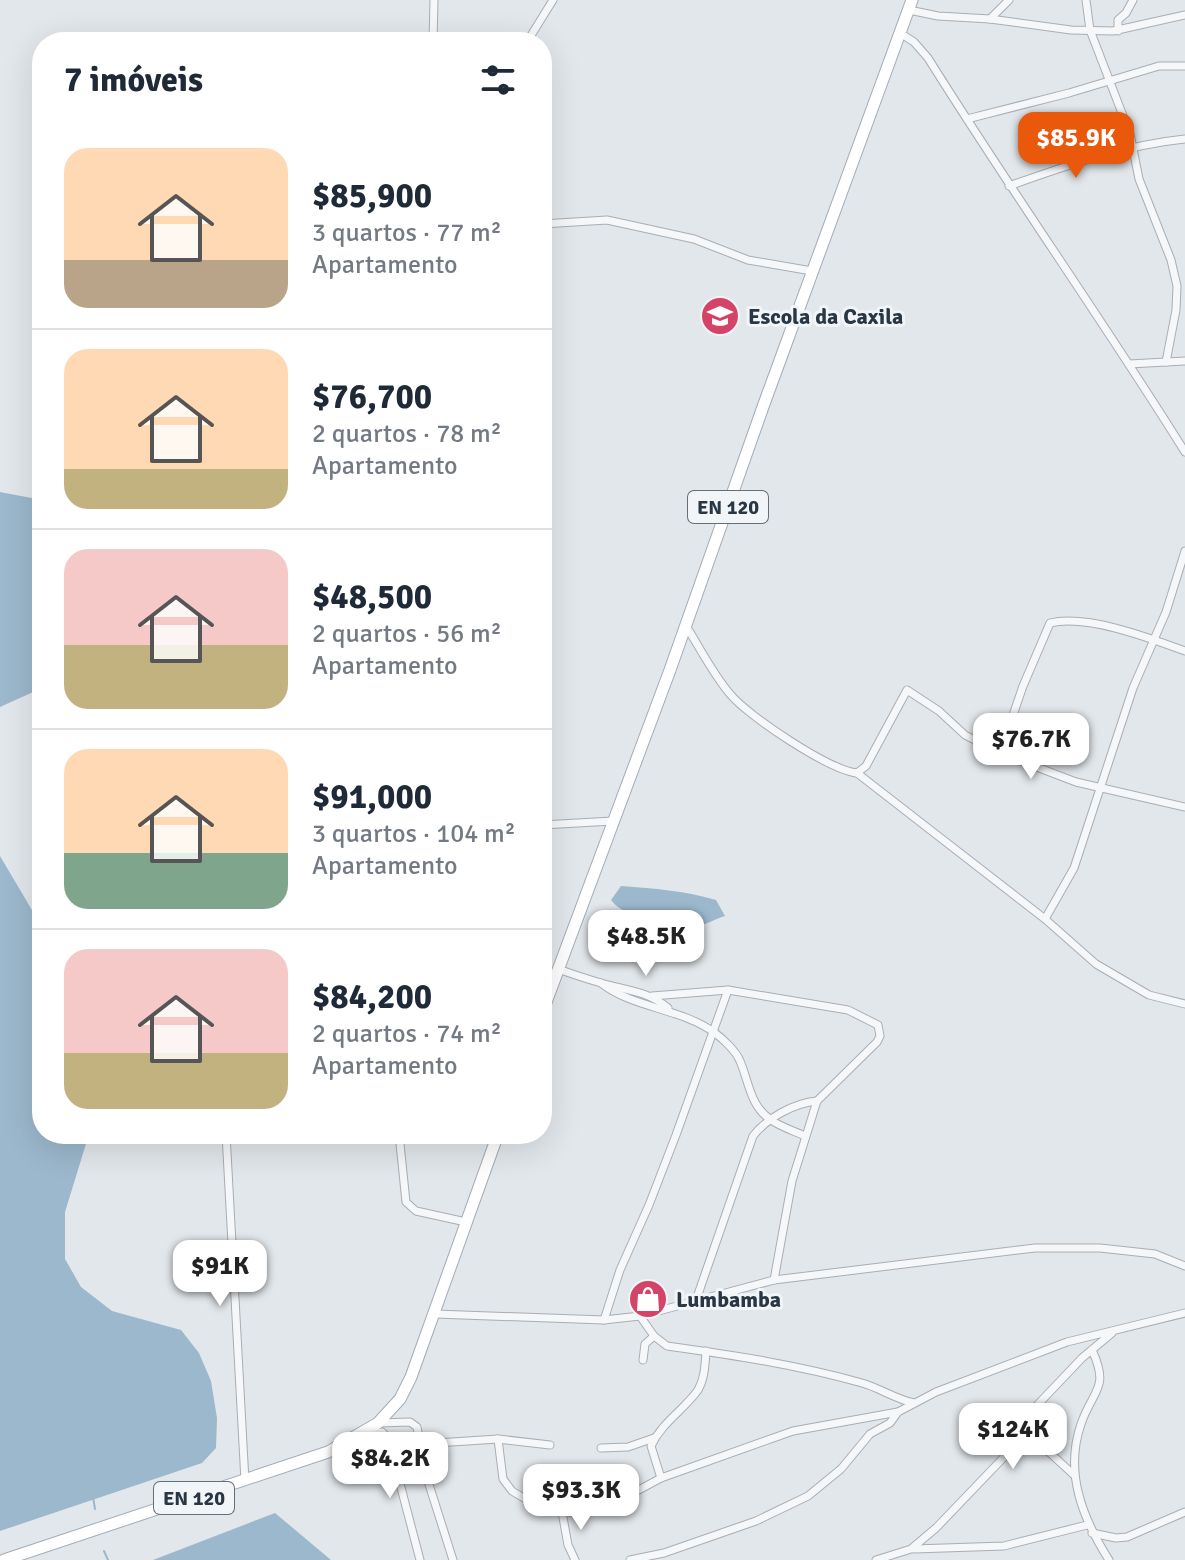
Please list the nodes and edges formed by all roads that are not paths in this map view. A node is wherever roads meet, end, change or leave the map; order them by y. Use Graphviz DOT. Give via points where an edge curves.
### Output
graph roads {
  1 [pos="434,0"];
  2 [pos="553,0"];
  3 [pos="1009,0"];
  4 [pos="1086,0"];
  5 [pos="1133,0"];
  6 [pos="910,5"];
  7 [pos="1185,15"];
  8 [pos="990,19"];
  9 [pos="1090,30"];
  10 [pos="1118,31"];
  11 [pos="433,32"];
  12 [pos="533,32"];
  13 [pos="900,33"];
  14 [pos="1185,66"];
  15 [pos="1109,81"];
  16 [pos="967,119"];
  17 [pos="1185,139"];
  18 [pos="1135,148"];
  19 [pos="1009,186"];
  20 [pos="552,223"];
  21 [pos="812,271"];
  22 [pos="1185,361"];
  23 [pos="1166,362"];
  24 [pos="1129,364"];
  25 [pos="1185,452"];
  26 [pos="1185,551"];
  27 [pos="686,626"];
  28 [pos="1154,639"];
  29 [pos="1185,651"];
  30 [pos="1000,753"];
  31 [pos="857,773"];
  32 [pos="1102,788"];
  33 [pos="1185,807"];
  34 [pos="613,821"];
  35 [pos="552,824"];
  36 [pos="1045,919"];
  37 [pos="558,969"];
  38 [pos="601,983"];
  39 [pos="552,986"];
  40 [pos="728,990"];
  41 [pos="652,996"];
  42 [pos="1185,1004"];
  43 [pos="669,1010"];
  44 [pos="714,1032"];
  45 [pos="817,1101"];
  46 [pos="770,1119"];
  47 [pos="805,1136"];
  48 [pos="227,1144"];
  49 [pos="400,1144"];
  50 [pos="494,1144"];
  51 [pos="466,1222"];
  52 [pos="1185,1266"];
  53 [pos="774,1280"];
  54 [pos="695,1303"];
  55 [pos="1185,1313"];
  56 [pos="435,1314"];
  57 [pos="640,1316"];
  58 [pos="604,1320"];
  59 [pos="1113,1331"];
  60 [pos="654,1336"];
  61 [pos="1092,1350"];
  62 [pos="706,1351"];
  63 [pos="643,1360"];
  64 [pos="914,1403"];
  65 [pos="898,1412"];
  66 [pos="378,1423"];
  67 [pos="363,1433"];
  68 [pos="1018,1433"];
  69 [pos="654,1438"];
  70 [pos="498,1439"];
  71 [pos="421,1444"];
  72 [pos="550,1445"];
  73 [pos="601,1448"];
  74 [pos="1074,1475"];
  75 [pos="661,1478"];
  76 [pos="245,1481"];
  77 [pos="562,1512"];
  78 [pos="1185,1512"];
  79 [pos="1089,1529"];
  80 [pos="911,1549"];
  81 [pos="4,1560"];
  82 [pos="420,1560"];
  83 [pos="453,1560"];
  84 [pos="575,1560"];
  85 [pos="630,1560"];
  86 [pos="876,1560"];
  87 [pos="1109,1560"];
  1 -- 11 [label="street"];
  2 -- 12 [label="street"];
  3 -- 8 [label="street"];
  4 -- 9 [label="street"];
  5 -- 10 [label="street" via="1118,20"];
  6 -- 8 [label="street" via="938,16"];
  6 -- 13 [label="main road, EN 120"];
  7 -- 10 [label="street"];
  8 -- 9 [label="street"];
  9 -- 10 [label="street"];
  9 -- 15 [label="street"];
  13 -- 16 [label="street" via="928,58"];
  13 -- 21 [label="main road, EN 120"];
  14 -- 15 [label="street" via="1159,66"];
  15 -- 16 [label="street"];
  15 -- 18 [label="street"];
  16 -- 19 [label="street"];
  17 -- 18 [label="street"];
  18 -- 19 [label="street"];
  18 -- 23 [label="street" via="1139,179 1177,286"];
  19 -- 24 [label="street"];
  20 -- 21 [label="street" via="607,220 694,239 748,260"];
  21 -- 27 [label="main road, EN 120"];
  22 -- 23 [label="street"];
  23 -- 24 [label="street"];
  24 -- 25 [label="street"];
  26 -- 28 [label="street"];
  27 -- 31 [label="street" via="730,694 755,718 826,761"];
  27 -- 34 [label="main road, EN 120"];
  28 -- 29 [label="street"];
  28 -- 30 [label="street" via="1104,626 1050,623"];
  28 -- 32 [label="street"];
  30 -- 31 [label="street" via="965,735 907,690 866,766"];
  30 -- 32 [label="street"];
  31 -- 36 [label="street"];
  32 -- 33 [label="street"];
  32 -- 36 [label="street" via="1074,868"];
  34 -- 35 [label="street"];
  34 -- 37 [label="main road, EN 120"];
  36 -- 42 [label="street" via="1096,964 1149,995"];
  37 -- 38 [label="street"];
  37 -- 39 [label="main road, EN 120"];
  38 -- 41 [label="street"];
  38 -- 43 [label="street"];
  40 -- 41 [label="street"];
  40 -- 44 [label="street"];
  40 -- 45 [label="street" via="848,1010 878,1025 877,1042"];
  41 -- 43 [label="street"];
  43 -- 44 [label="street"];
  44 -- 46 [label="street" via="736,1054 749,1092"];
  44 -- 58 [label="street"];
  45 -- 46 [label="street"];
  45 -- 47 [label="street"];
  46 -- 47 [label="street"];
  46 -- 54 [label="street" via="753,1136"];
  47 -- 53 [label="street"];
  48 -- 76 [label="street"];
  49 -- 51 [label="street" via="406,1202 416,1211"];
  50 -- 51 [label="main road, EN 120"];
  51 -- 56 [label="main road, EN 120"];
  52 -- 53 [label="street" via="1155,1254 1035,1248"];
  53 -- 54 [label="street"];
  54 -- 57 [label="street"];
  55 -- 59 [label="street"];
  56 -- 58 [label="street"];
  56 -- 66 [label="main road, EN 120" via="400,1399"];
  57 -- 58 [label="street"];
  57 -- 60 [label="street"];
  59 -- 61 [label="street"];
  59 -- 64 [label="street" via="984,1372"];
  60 -- 62 [label="street" via="667,1346"];
  60 -- 63 [label="street" via="645,1344"];
  61 -- 68 [label="street" via="1025,1418"];
  61 -- 74 [label="street" via="1101,1379 1081,1425"];
  62 -- 64 [label="street" via="797,1366"];
  62 -- 69 [label="street" via="698,1391"];
  64 -- 65 [label="street"];
  65 -- 75 [label="street" via="803,1428"];
  65 -- 85 [label="street" via="808,1496 756,1521"];
  66 -- 67 [label="main road, EN 120"];
  66 -- 71 [label="street" via="414,1423"];
  67 -- 76 [label="main road, EN 120" via="328,1452"];
  67 -- 82 [label="street" via="382,1432 388,1438"];
  68 -- 74 [label="street"];
  68 -- 80 [label="street" via="979,1486"];
  69 -- 73 [label="street" via="628,1447"];
  69 -- 75 [label="street" via="651,1446"];
  70 -- 71 [label="street"];
  70 -- 72 [label="street"];
  70 -- 77 [label="street" via="506,1485 534,1504"];
  71 -- 83 [label="street"];
  74 -- 79 [label="street"];
  75 -- 77 [label="street" via="596,1511"];
  76 -- 81 [label="main road, EN 120"];
  77 -- 84 [label="street"];
  78 -- 79 [label="street" via="1127,1537"];
  79 -- 80 [label="street" via="1004,1546"];
  79 -- 87 [label="street"];
  80 -- 86 [label="street"];
}
